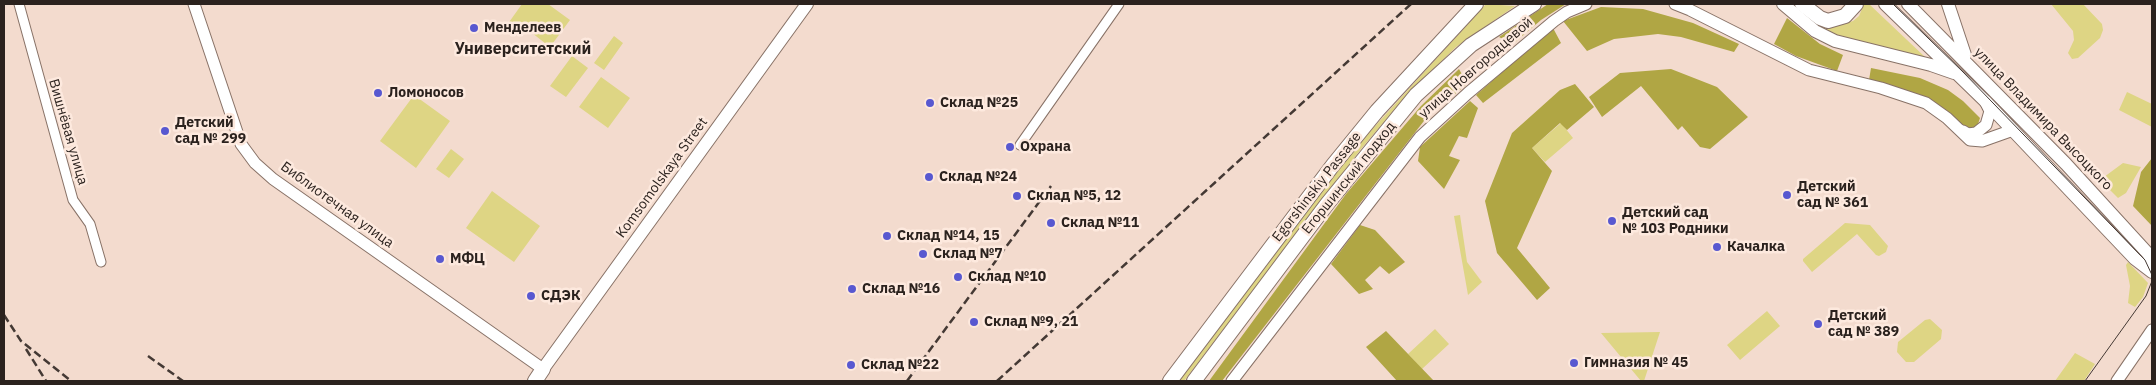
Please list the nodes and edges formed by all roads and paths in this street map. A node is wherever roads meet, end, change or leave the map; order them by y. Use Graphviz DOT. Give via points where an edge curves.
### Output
graph roads {
  1 [pos="19,4"];
  2 [pos="194,4"];
  3 [pos="807,4"];
  4 [pos="1119,4"];
  5 [pos="1476,4"];
  6 [pos="1534,4"];
  7 [pos="1586,4"];
  8 [pos="1675,4"];
  9 [pos="1783,4"];
  10 [pos="1802,4"];
  11 [pos="1856,4"];
  12 [pos="1885,4"];
  13 [pos="1908,4"];
  14 [pos="1948,4"];
  15 [pos="1971,66"];
  16 [pos="1963,78"];
  17 [pos="1985,101"];
  18 [pos="1958,128"];
  19 [pos="2013,130"];
  20 [pos="1020,145"];
  21 [pos="2152,258"];
  22 [pos="101,262"];
  23 [pos="2152,272"];
  24 [pos="2152,330"];
  25 [pos="543,369"];
  26 [pos="535,381"];
  27 [pos="1170,381"];
  28 [pos="1194,381"];
  29 [pos="1232,381"];
  30 [pos="2116,381"];
  1 -- 22 [label="street, Вишнёвая улица" via="73,200 90,224"];
  2 -- 25 [label="street, Библиотечная улица" via="241,144 255,163 273,179"];
  3 -- 25 [label="main road, Komsomolskaya Street"];
  4 -- 20 [label="street"];
  5 -- 27 [label="main road, Egorshinskiy Passage" via="1332,165"];
  6 -- 28 [label="main road, Егоршинский подход" via="1471,45 1416,95 1327,204"];
  7 -- 29 [label="street, улица Новгородцевой" via="1554,21 1468,92 1420,137"];
  8 -- 18 [label="street" via="1809,70 1926,103"];
  9 -- 16 [label="main road" via="1827,37 1949,70"];
  10 -- 11 [label="main road" via="1828,21 1845,16"];
  12 -- 16 [label="main road"];
  13 -- 15 [label="main road, улица Владимира Высоцкого"];
  14 -- 15 [label="main road" via="1961,47"];
  15 -- 21 [label="main road, улица Владимира Высоцкого"];
  16 -- 17 [label="main road"];
  17 -- 18 [label="street" via="1990,111 1983,129 1976,134 1968,134"];
  17 -- 19 [label="main road"];
  18 -- 19 [label="street" via="1970,140 1982,141"];
  19 -- 23 [label="main road" via="2135,259"];
  24 -- 30 [label="street"];
  25 -- 26 [label="main road"];
}
